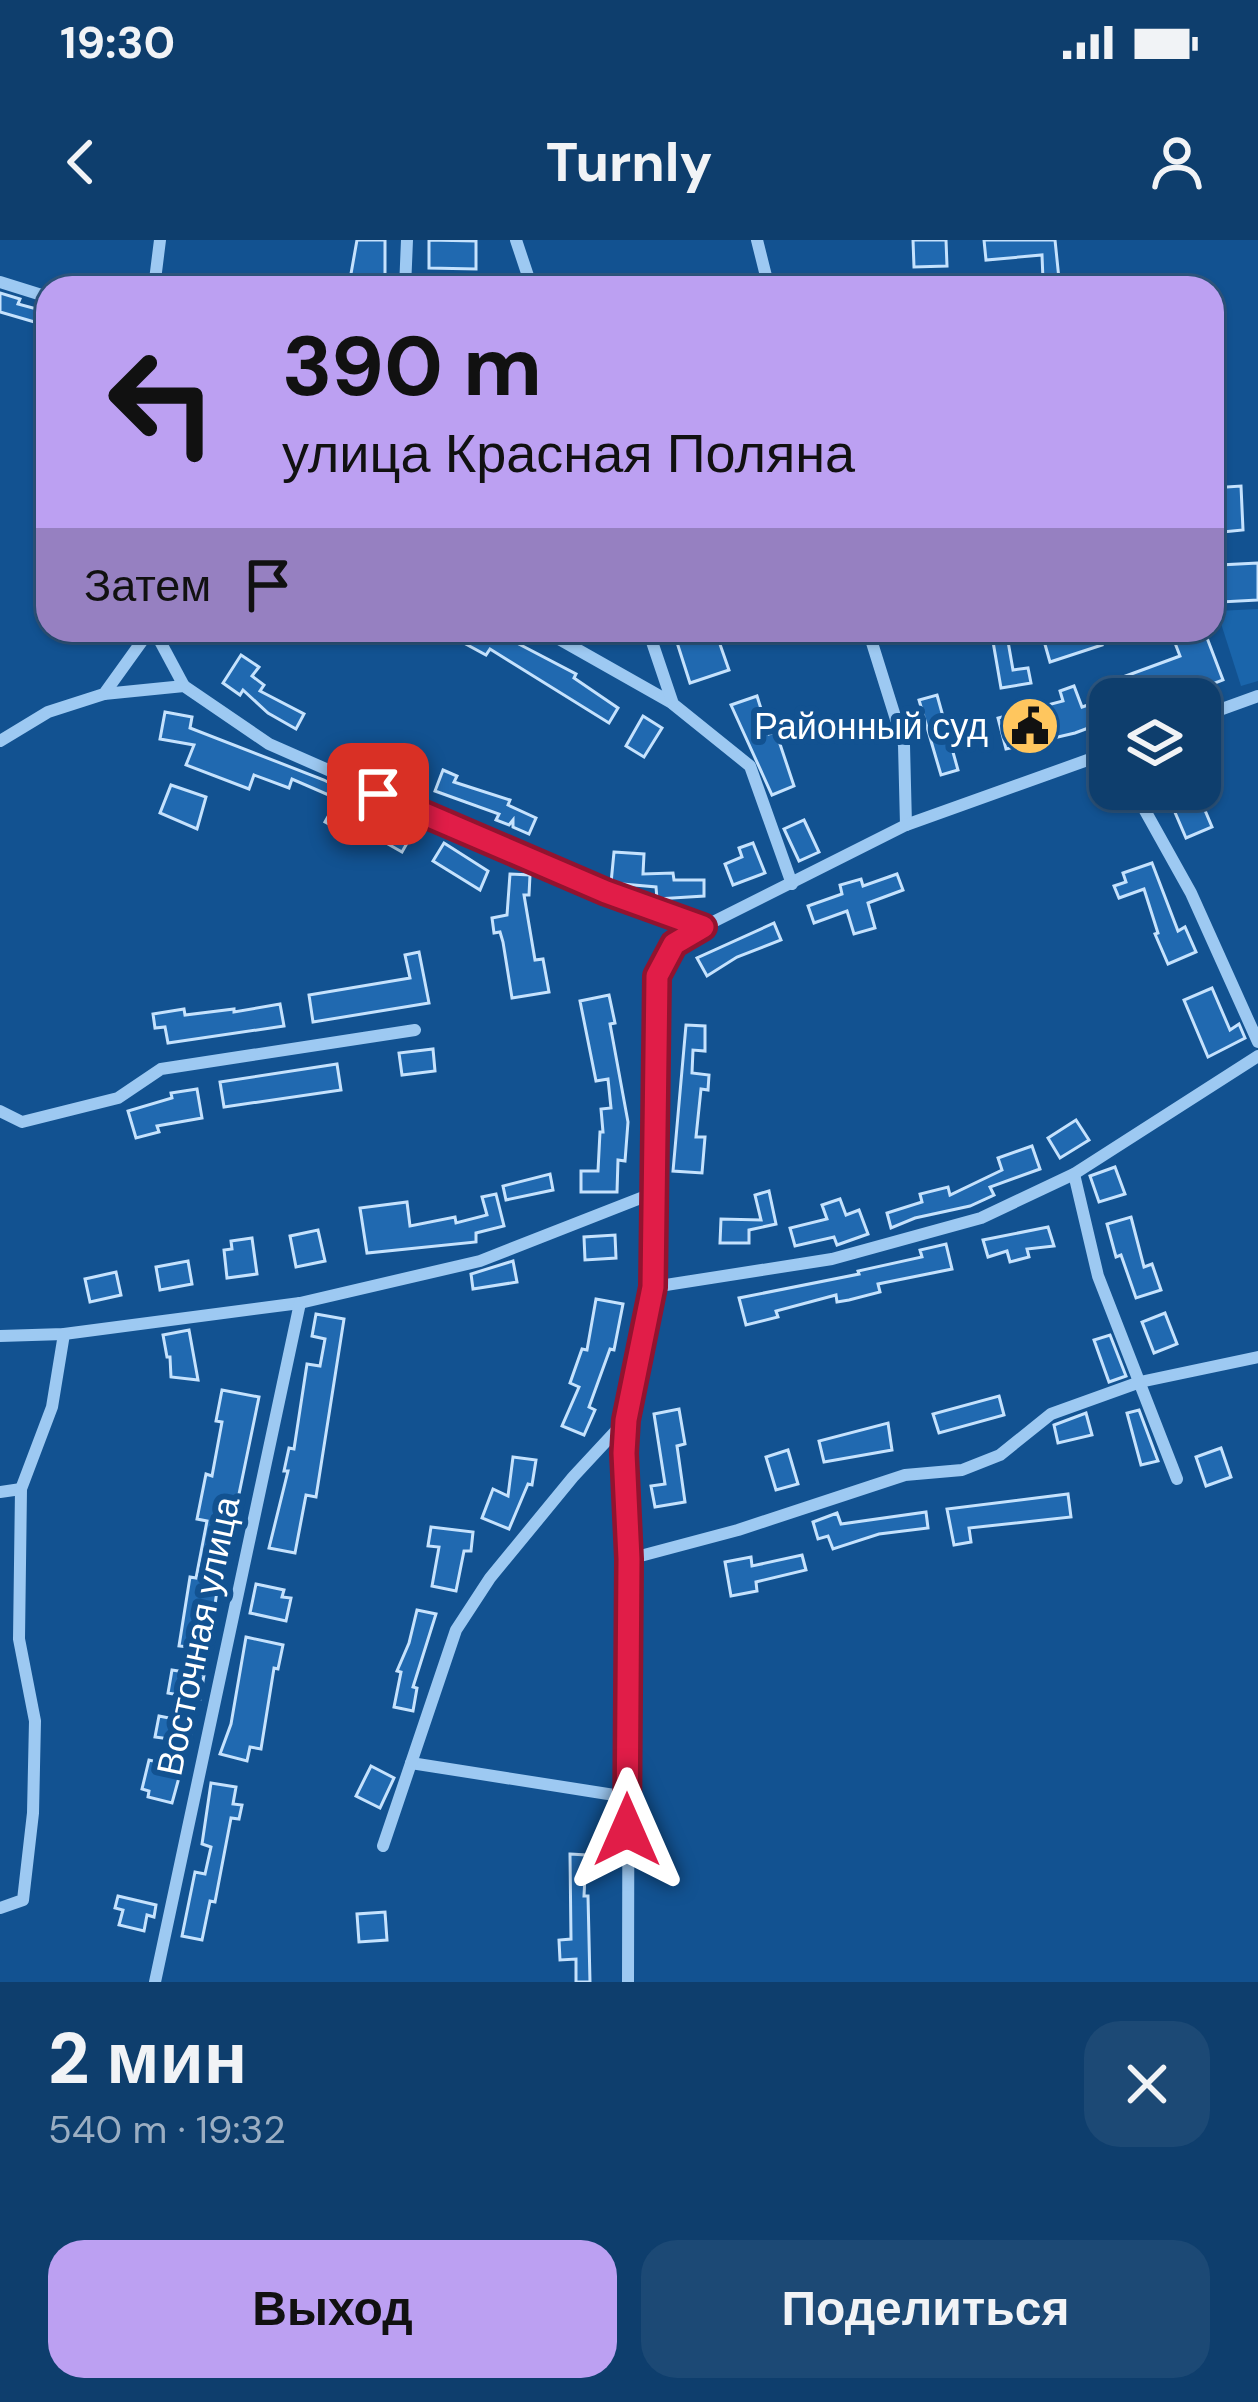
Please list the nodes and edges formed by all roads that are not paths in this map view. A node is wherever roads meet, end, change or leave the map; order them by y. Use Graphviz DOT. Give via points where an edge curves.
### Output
graph roads {
  1 [pos="160,240"];
  2 [pos="407,240"];
  3 [pos="516,240"];
  4 [pos="757,240"];
  5 [pos="156,276"];
  6 [pos="406,276"];
  7 [pos="528,276"];
  8 [pos="766,276"];
  9 [pos="0,282"];
  10 [pos="36,293"];
  11 [pos="143,642"];
  12 [pos="159,642"];
  13 [pos="564,642"];
  14 [pos="652,642"];
  15 [pos="872,642"];
  16 [pos="184,686"];
  17 [pos="104,694"];
  18 [pos="1258,696"];
  19 [pos="673,704"];
  20 [pos="1221,709"];
  21 [pos="0,741"];
  22 [pos="1089,760"];
  23 [pos="1145,810"];
  24 [pos="907,825"];
  25 [pos="792,884"];
  26 [pos="703,927"];
  27 [pos="415,1030"];
  28 [pos="1258,1042"];
  29 [pos="1258,1056"];
  30 [pos="0,1111"];
  31 [pos="1074,1174"];
  32 [pos="651,1194"];
  33 [pos="653,1287"];
  34 [pos="300,1303"];
  35 [pos="64,1334"];
  36 [pos="0,1336"];
  37 [pos="1258,1357"];
  38 [pos="1140,1382"];
  39 [pos="626,1420"];
  40 [pos="1177,1479"];
  41 [pos="20,1489"];
  42 [pos="0,1492"];
  43 [pos="629,1559"];
  44 [pos="411,1763"];
  45 [pos="627,1797"];
  46 [pos="383,1846"];
  47 [pos="0,1908"];
  48 [pos="155,1982"];
  49 [pos="628,1982"];
  1 -- 5 [label="street"];
  2 -- 6 [label="street"];
  3 -- 7 [label="street"];
  4 -- 8 [label="street"];
  9 -- 10 [label="street"];
  11 -- 17 [label="street"];
  12 -- 16 [label="street"];
  13 -- 19 [label="street"];
  14 -- 19 [label="street"];
  15 -- 24 [label="street" via="904,746"];
  16 -- 17 [label="street"];
  16 -- 26 [label="street" via="269,744"];
  17 -- 21 [label="street" via="48,712"];
  18 -- 20 [label="street"];
  19 -- 25 [label="street" via="750,766"];
  22 -- 24 [label="street"];
  23 -- 28 [label="street"];
  24 -- 25 [label="street"];
  25 -- 26 [label="street"];
  26 -- 32 [label="street" via="674,944 657,976"];
  27 -- 30 [label="street" via="161,1069 118,1098 22,1122"];
  29 -- 31 [label="street"];
  31 -- 33 [label="street" via="980,1218 832,1259"];
  31 -- 38 [label="street" via="1098,1276"];
  32 -- 33 [label="street"];
  32 -- 34 [label="street" via="480,1261"];
  33 -- 39 [label="street"];
  34 -- 35 [label="street"];
  34 -- 48 [label="street, Восточная улица"];
  35 -- 36 [label="street"];
  35 -- 41 [label="street" via="52,1407"];
  37 -- 38 [label="street"];
  38 -- 40 [label="street"];
  38 -- 43 [label="street" via="1051,1414 1000,1455 962,1470 905,1475"];
  39 -- 43 [label="street"];
  39 -- 44 [label="street" via="490,1578 456,1630"];
  41 -- 42 [label="street"];
  41 -- 47 [label="street" via="19,1640 35,1721 33,1813 22,1900"];
  43 -- 45 [label="street"];
  44 -- 45 [label="street"];
  44 -- 46 [label="street"];
  45 -- 49 [label="street"];
}
